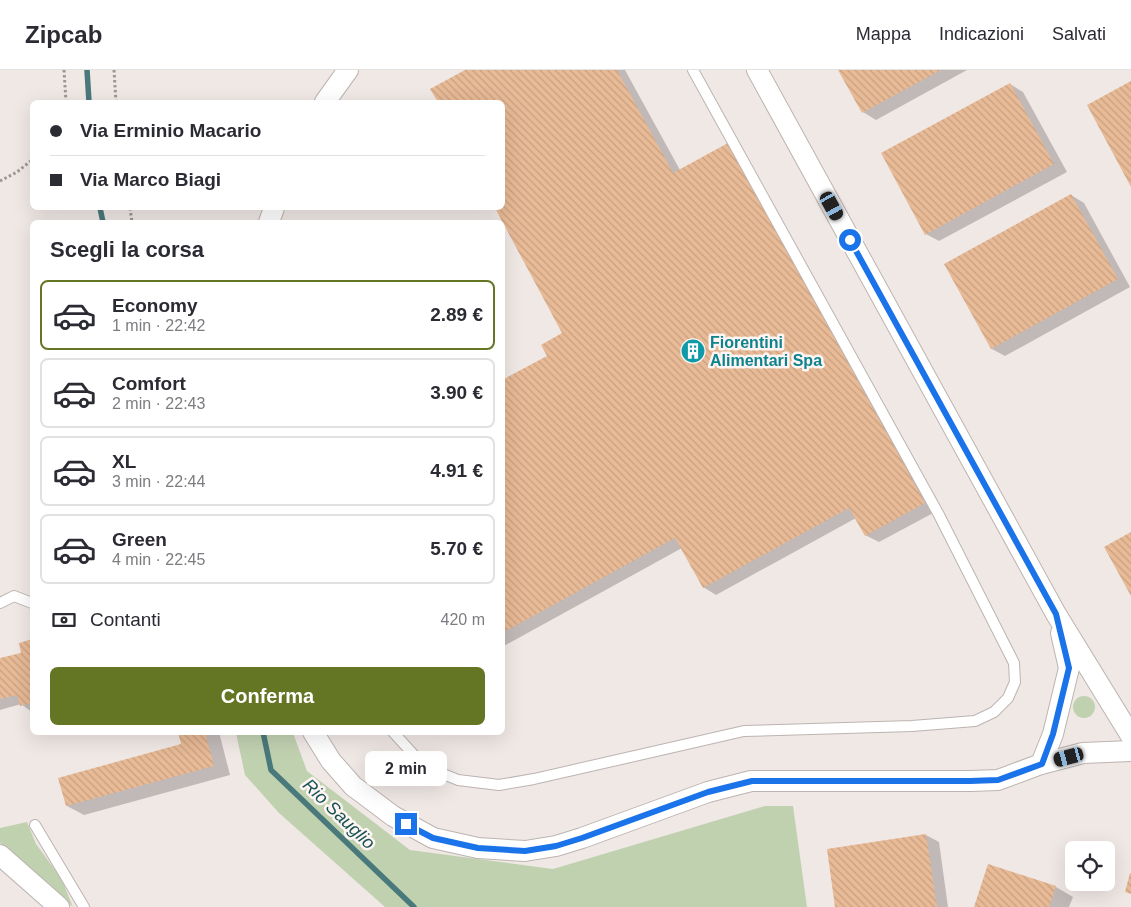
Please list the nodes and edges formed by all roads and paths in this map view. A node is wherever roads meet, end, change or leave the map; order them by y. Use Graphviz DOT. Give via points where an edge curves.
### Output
graph roads {
  1 [pos="64,70"];
  2 [pos="114,70"];
  3 [pos="348,70"];
  4 [pos="693,70"];
  5 [pos="757,70"];
  6 [pos="66,100"];
  7 [pos="116,100"];
  8 [pos="326,100"];
  9 [pos="30,162"];
  10 [pos="0,181"];
  11 [pos="30,602"];
  12 [pos="0,603"];
  13 [pos="1056,614"];
  14 [pos="315,735"];
  15 [pos="396,735"];
  16 [pos="1131,736"];
  17 [pos="1131,751"];
  18 [pos="1042,764"];
  19 [pos="34,825"];
  20 [pos="0,855"];
  21 [pos="59,907"];
  22 [pos="84,907"];
  1 -- 6 [label="path"];
  2 -- 7 [label="path"];
  3 -- 8 [label="street"];
  4 -- 15 [label="lane" via="939,515 1010,654 1015,682 1008,698 994,712 975,721 744,731 499,785 458,780 424,766"];
  5 -- 13 [label="street"];
  9 -- 10 [label="path"];
  11 -- 12 [label="lane" via="14,596"];
  13 -- 16 [label="street"];
  13 -- 18 [label="street" via="1069,668"];
  14 -- 18 [label="street" via="330,761 353,786 393,816 433,838 478,848 525,851 582,838 708,792 752,781 998,780"];
  17 -- 18 [label="street" via="1083,753"];
  19 -- 22 [label="lane"];
  20 -- 21 [label="street"];
}
